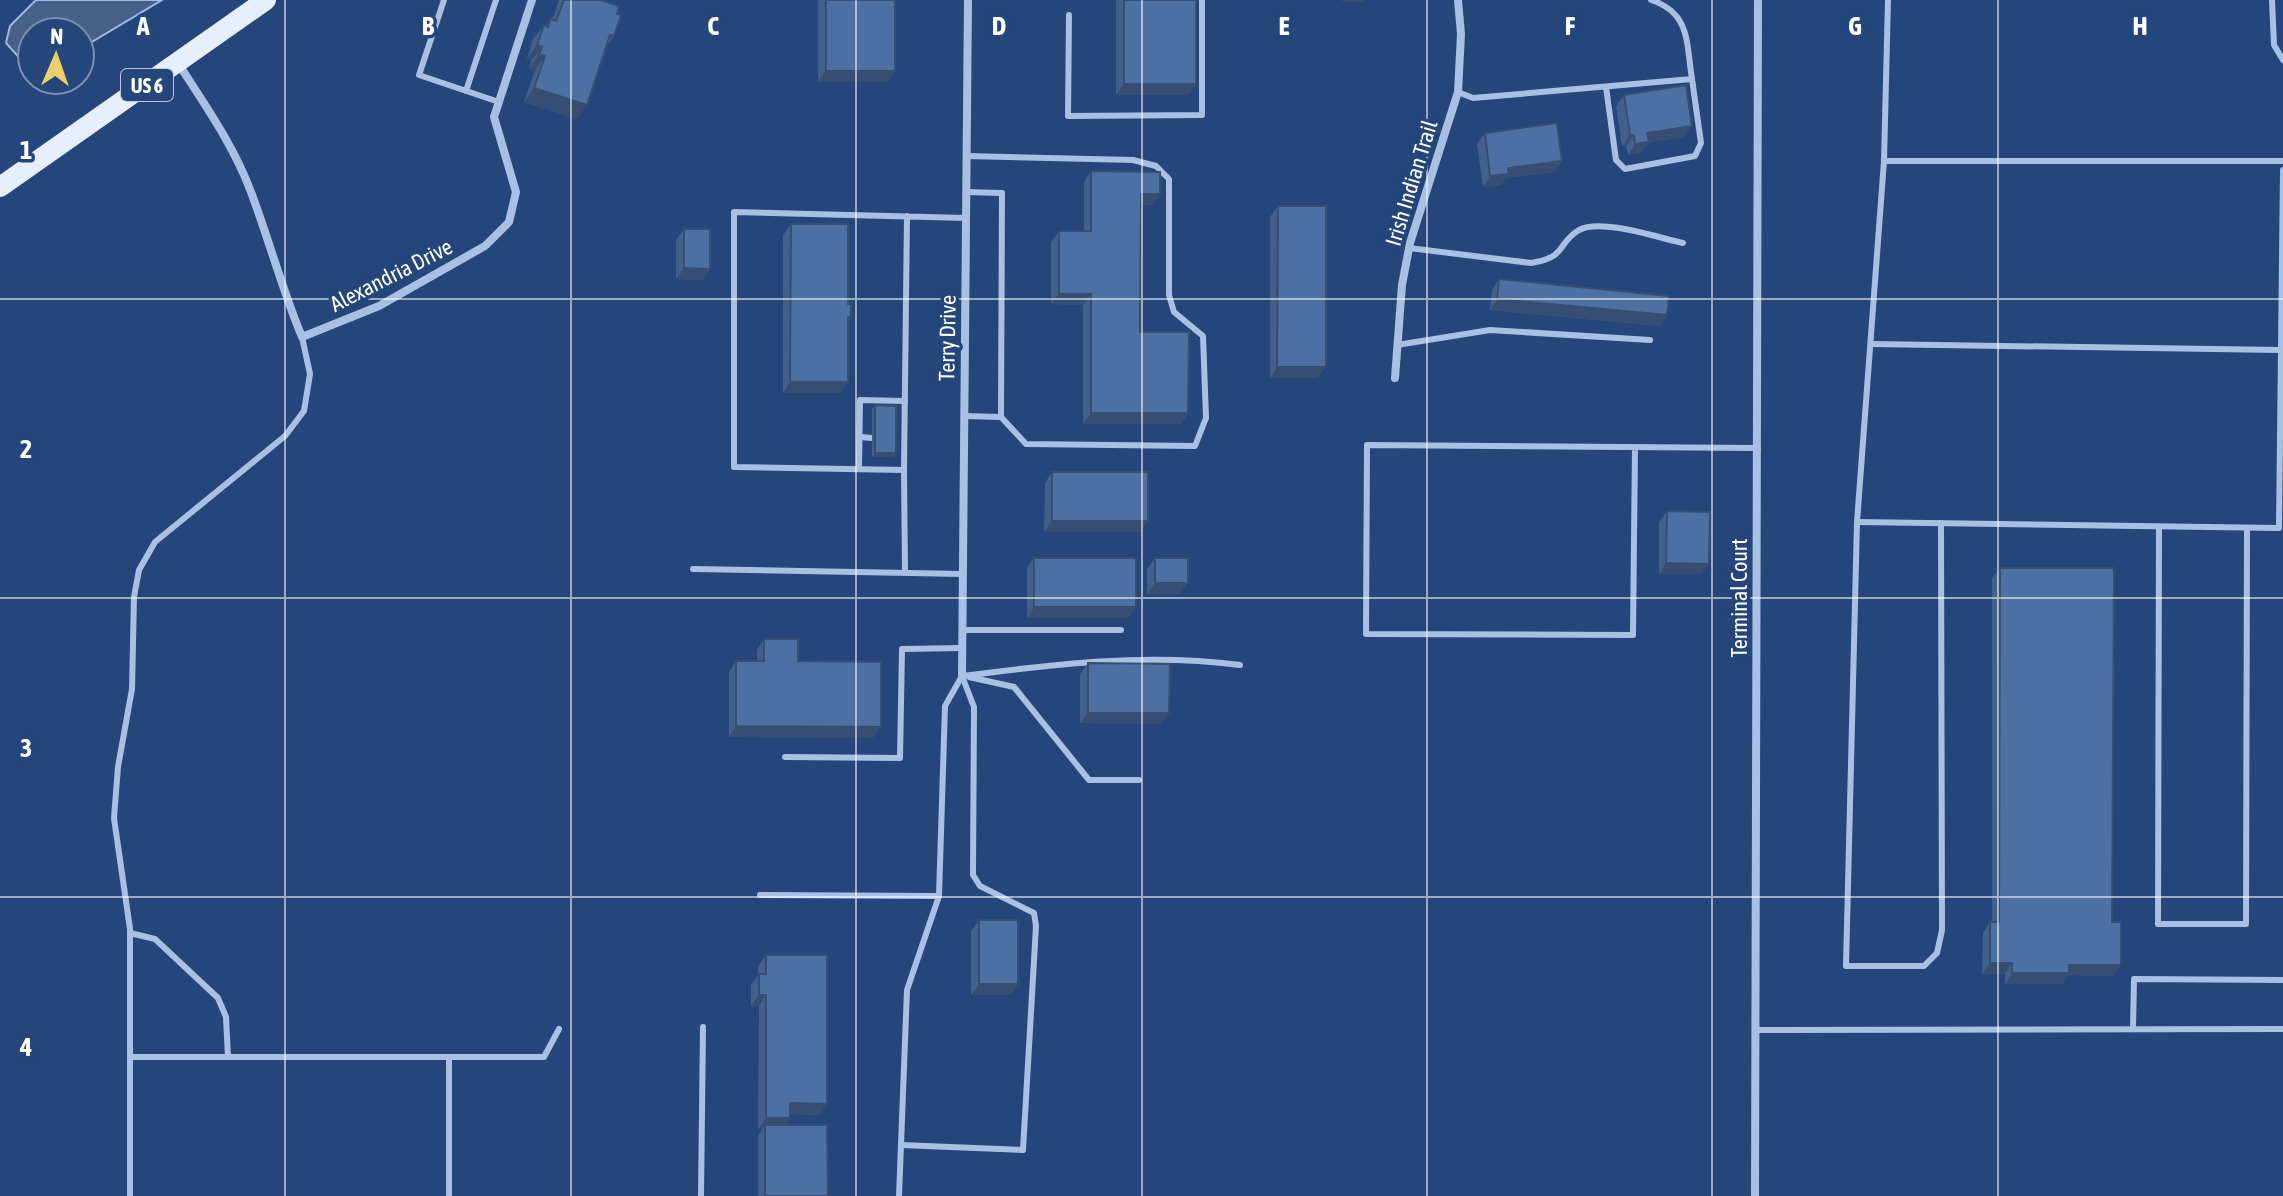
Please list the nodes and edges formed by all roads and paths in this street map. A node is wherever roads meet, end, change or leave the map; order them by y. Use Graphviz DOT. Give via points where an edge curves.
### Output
graph roads {
  1 [pos="266,0"];
  2 [pos="444,0"];
  3 [pos="496,0"];
  4 [pos="532,0"];
  5 [pos="968,0"];
  6 [pos="1202,0"];
  7 [pos="1458,0"];
  8 [pos="1651,0"];
  9 [pos="1758,0"];
  10 [pos="1888,0"];
  11 [pos="2272,0"];
  12 [pos="1069,15"];
  13 [pos="2283,60"];
  14 [pos="178,63"];
  15 [pos="1692,79"];
  16 [pos="1606,87"];
  17 [pos="466,91"];
  18 [pos="1458,92"];
  19 [pos="499,102"];
  20 [pos="966,156"];
  21 [pos="1884,161"];
  22 [pos="2283,161"];
  23 [pos="2283,170"];
  24 [pos="0,187"];
  25 [pos="966,192"];
  26 [pos="907,216"];
  27 [pos="966,218"];
  28 [pos="1683,243"];
  29 [pos="1409,248"];
  30 [pos="302,337"];
  31 [pos="1650,340"];
  32 [pos="1871,344"];
  33 [pos="1397,345"];
  34 [pos="2280,350"];
  35 [pos="1395,378"];
  36 [pos="905,401"];
  37 [pos="964,416"];
  38 [pos="1001,417"];
  39 [pos="860,420"];
  40 [pos="871,420"];
  41 [pos="894,421"];
  42 [pos="905,421"];
  43 [pos="860,437"];
  44 [pos="872,438"];
  45 [pos="893,439"];
  46 [pos="904,439"];
  47 [pos="1635,447"];
  48 [pos="1758,448"];
  49 [pos="859,469"];
  50 [pos="904,470"];
  51 [pos="1857,522"];
  52 [pos="1941,523"];
  53 [pos="2159,527"];
  54 [pos="2247,528"];
  55 [pos="693,569"];
  56 [pos="905,572"];
  57 [pos="963,574"];
  58 [pos="962,630"];
  59 [pos="1121,630"];
  60 [pos="962,648"];
  61 [pos="1240,665"];
  62 [pos="962,676"];
  63 [pos="785,757"];
  64 [pos="1139,780"];
  65 [pos="760,895"];
  66 [pos="939,896"];
  67 [pos="130,933"];
  68 [pos="2283,980"];
  69 [pos="703,1027"];
  70 [pos="559,1029"];
  71 [pos="2133,1029"];
  72 [pos="2283,1029"];
  73 [pos="1756,1030"];
  74 [pos="130,1057"];
  75 [pos="228,1057"];
  76 [pos="449,1059"];
  77 [pos="901,1145"];
  78 [pos="130,1196"];
  79 [pos="449,1196"];
  80 [pos="701,1196"];
  81 [pos="899,1196"];
  82 [pos="1755,1196"];
  1 -- 14 [label="main road, US 6"];
  2 -- 17 [label="lane" via="419,75"];
  3 -- 17 [label="lane"];
  4 -- 19 [label="street, Alexandria Drive"];
  5 -- 20 [label="street, Terry Drive"];
  6 -- 12 [label="lane" via="1202,115 1068,116"];
  7 -- 18 [label="street, Irish Indian Trail"];
  8 -- 15 [label="lane" via="1671,7 1683,23"];
  9 -- 48 [label="street, Terminal Court"];
  10 -- 21 [label="lane"];
  11 -- 13 [label="lane" via="2274,45"];
  14 -- 24 [label="main road, US 6"];
  14 -- 30 [label="street" via="227,140 251,191"];
  15 -- 16 [label="lane"];
  15 -- 16 [label="lane" via="1701,143 1695,156 1625,169 1616,160"];
  16 -- 18 [label="lane" via="1473,98"];
  17 -- 19 [label="lane"];
  18 -- 29 [label="street, Irish Indian Trail"];
  19 -- 30 [label="street, Alexandria Drive" via="494,117 516,192 509,222 485,246 379,306"];
  20 -- 25 [label="street, Terry Drive"];
  20 -- 38 [label="lane" via="1133,160 1156,166 1169,179 1169,295 1174,312 1203,336 1206,418 1195,446 1026,444"];
  21 -- 22 [label="lane"];
  21 -- 32 [label="lane"];
  23 -- 34 [label="lane"];
  25 -- 27 [label="street, Terry Drive"];
  25 -- 38 [label="lane" via="1002,193"];
  26 -- 27 [label="lane"];
  26 -- 36 [label="lane"];
  26 -- 49 [label="lane" via="734,212 734,467"];
  27 -- 37 [label="street, Terry Drive"];
  28 -- 29 [label="lane" via="1599,225 1578,231 1550,260 1531,263"];
  29 -- 33 [label="street, Irish Indian Trail"];
  30 -- 67 [label="lane" via="310,374 304,411 285,436 155,542 139,570 132,689 114,818"];
  31 -- 33 [label="lane" via="1490,330"];
  32 -- 34 [label="lane"];
  32 -- 51 [label="lane"];
  33 -- 35 [label="street, Irish Indian Trail"];
  34 -- 54 [label="lane" via="2279,528"];
  36 -- 39 [label="lane" via="860,400"];
  36 -- 42 [label="lane"];
  37 -- 38 [label="lane"];
  37 -- 57 [label="street, Terry Drive"];
  39 -- 40 [label="lane"];
  39 -- 43 [label="lane"];
  41 -- 42 [label="lane"];
  42 -- 46 [label="lane"];
  43 -- 44 [label="lane"];
  43 -- 49 [label="lane"];
  45 -- 46 [label="lane"];
  46 -- 50 [label="lane"];
  47 -- 47 [label="lane" via="1367,445 1366,634 1633,635"];
  47 -- 48 [label="lane"];
  48 -- 73 [label="street, Terminal Court"];
  49 -- 50 [label="lane"];
  50 -- 56 [label="lane"];
  51 -- 52 [label="lane"];
  51 -- 52 [label="lane" via="1846,966 1924,966 1937,953 1942,930"];
  52 -- 53 [label="lane"];
  53 -- 54 [label="lane"];
  53 -- 54 [label="lane" via="2158,924 2246,924"];
  55 -- 56 [label="lane"];
  56 -- 57 [label="lane"];
  57 -- 58 [label="street, Terry Drive"];
  58 -- 59 [label="lane"];
  58 -- 60 [label="street, Terry Drive"];
  60 -- 62 [label="street, Terry Drive"];
  60 -- 63 [label="lane" via="902,649 900,758"];
  61 -- 62 [label="lane" via="1143,659"];
  62 -- 64 [label="lane" via="1014,687 1089,780"];
  62 -- 66 [label="lane" via="945,706"];
  62 -- 77 [label="lane" via="974,707 973,875 980,886 1034,913 1036,926 1023,1150"];
  65 -- 66 [label="lane"];
  66 -- 77 [label="lane" via="907,990"];
  67 -- 74 [label="lane"];
  67 -- 75 [label="lane" via="155,939 218,998 226,1017"];
  68 -- 71 [label="lane" via="2134,979"];
  69 -- 80 [label="lane"];
  70 -- 76 [label="lane" via="544,1057"];
  71 -- 72 [label="lane"];
  71 -- 73 [label="lane"];
  73 -- 82 [label="street, Terminal Court"];
  74 -- 75 [label="lane"];
  74 -- 78 [label="lane"];
  75 -- 76 [label="lane"];
  76 -- 79 [label="lane"];
  77 -- 81 [label="lane"];
}
